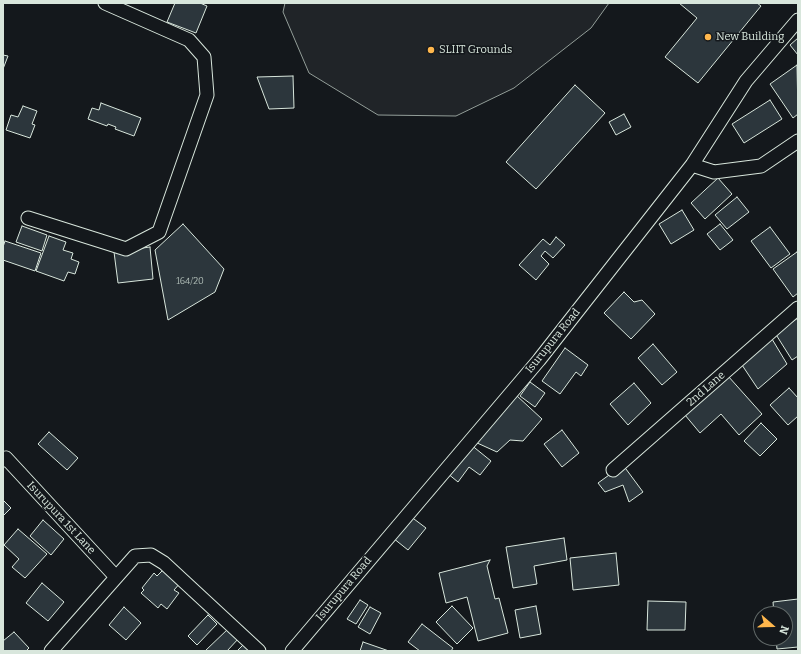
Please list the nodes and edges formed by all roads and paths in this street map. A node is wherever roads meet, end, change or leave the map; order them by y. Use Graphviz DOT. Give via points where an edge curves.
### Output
graph roads {
  1 [pos="105,3"];
  2 [pos="798,20"];
  3 [pos="798,141"];
  4 [pos="692,165"];
  5 [pos="28,218"];
  6 [pos="798,308"];
  7 [pos="5,459"];
  8 [pos="613,470"];
  9 [pos="116,577"];
  10 [pos="51,651"];
  11 [pos="259,651"];
  12 [pos="292,651"];
  1 -- 5 [label="street" via="189,40 204,57 207,95 159,232 126,249"];
  2 -- 4 [label="street, Isurupura Road" via="746,81"];
  3 -- 4 [label="street" via="762,166 714,172"];
  4 -- 12 [label="street, Isurupura Road" via="539,360"];
  6 -- 8 [label="street, 2nd Lane"];
  7 -- 9 [label="street, Isurupura 1st Lane"];
  9 -- 10 [label="street"];
  9 -- 11 [label="street" via="136,556 151,555 164,563"];
}
